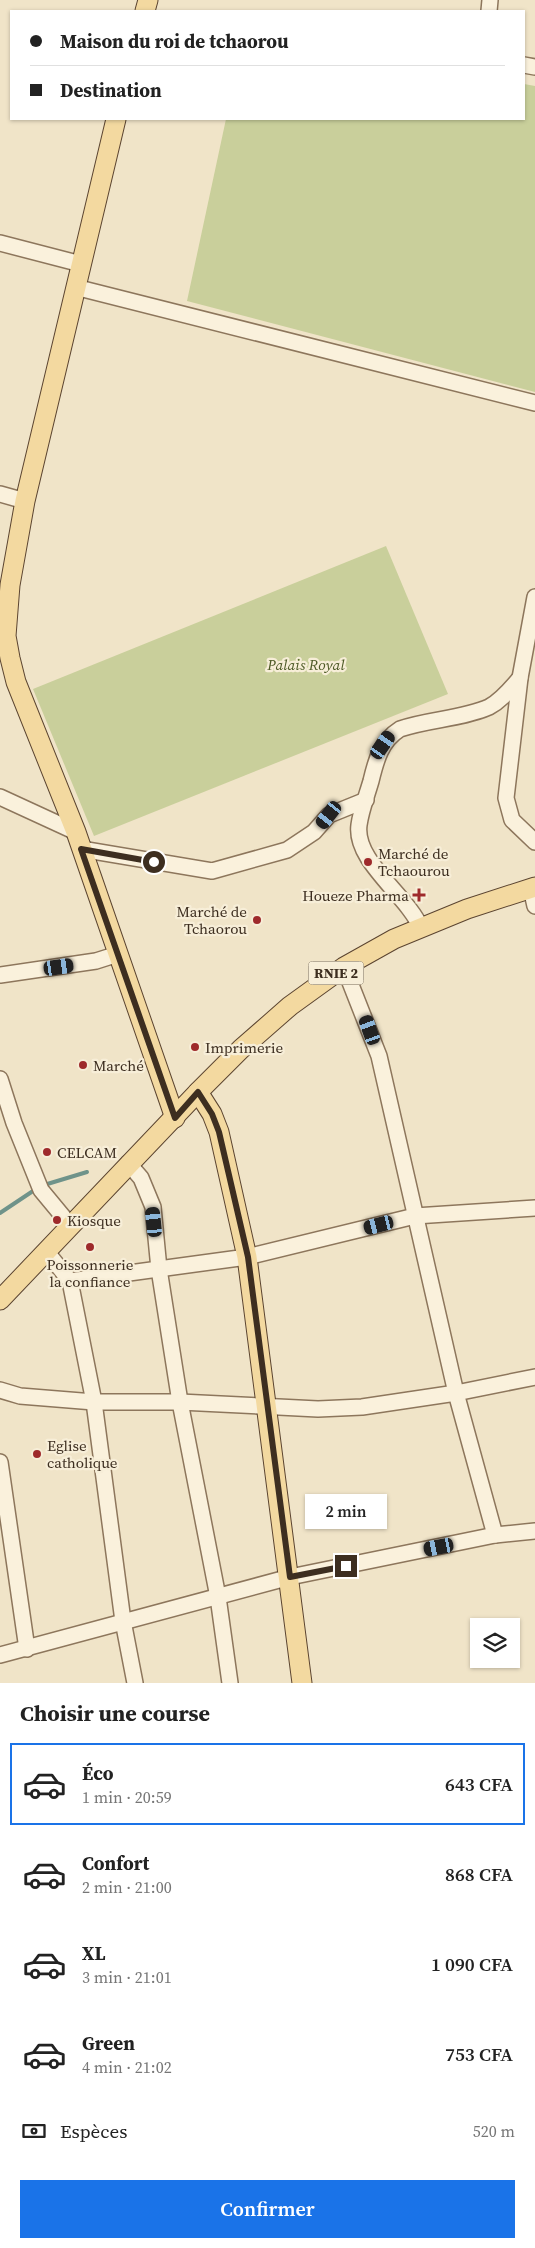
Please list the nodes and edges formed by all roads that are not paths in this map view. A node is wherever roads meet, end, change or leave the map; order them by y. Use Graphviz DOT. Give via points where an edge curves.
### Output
graph roads {
  1 [pos="116,120"];
  2 [pos="0,243"];
  3 [pos="81,264"];
  4 [pos="75,287"];
  5 [pos="535,403"];
  6 [pos="0,494"];
  7 [pos="24,501"];
  8 [pos="535,597"];
  9 [pos="520,678"];
  10 [pos="0,797"];
  11 [pos="366,800"];
  12 [pos="78,841"];
  13 [pos="535,842"];
  14 [pos="534,894"];
  15 [pos="421,928"];
  16 [pos="118,954"];
  17 [pos="344,967"];
  18 [pos="0,975"];
  19 [pos="0,1079"];
  20 [pos="198,1092"];
  21 [pos="175,1118"];
  22 [pos="128,1163"];
  23 [pos="535,1208"];
  24 [pos="415,1216"];
  25 [pos="70,1225"];
  26 [pos="46,1251"];
  27 [pos="248,1257"];
  28 [pos="159,1269"];
  29 [pos="70,1280"];
  30 [pos="0,1300"];
  31 [pos="535,1377"];
  32 [pos="0,1390"];
  33 [pos="456,1393"];
  34 [pos="94,1402"];
  35 [pos="180,1402"];
  36 [pos="267,1405"];
  37 [pos="0,1462"];
  38 [pos="535,1531"];
  39 [pos="495,1535"];
  40 [pos="290,1577"];
  41 [pos="218,1597"];
  42 [pos="123,1622"];
  43 [pos="27,1649"];
  44 [pos="0,1655"];
  45 [pos="134,1683"];
  46 [pos="230,1683"];
  47 [pos="302,1683"];
  1 -- 3 [label="main road"];
  2 -- 3 [label="street"];
  3 -- 4 [label="main road"];
  4 -- 5 [label="street"];
  4 -- 7 [label="main road"];
  6 -- 7 [label="street"];
  7 -- 12 [label="main road" via="10,585 6,636 16,682"];
  8 -- 9 [label="street"];
  9 -- 11 [label="street" via="490,706 468,714 413,724 390,735 376,760"];
  9 -- 13 [label="street" via="506,798 512,820"];
  10 -- 12 [label="street"];
  11 -- 12 [label="street" via="329,815 314,832 286,850 212,871"];
  11 -- 15 [label="street" via="359,826 359,841 364,853 411,910"];
  12 -- 16 [label="main road"];
  14 -- 15 [label="main road, RNIE 2" via="467,909"];
  15 -- 17 [label="main road, RNIE 2"];
  16 -- 18 [label="street" via="96,962"];
  16 -- 21 [label="main road"];
  17 -- 20 [label="main road, RNIE 2" via="266,1026"];
  17 -- 24 [label="street" via="379,1056"];
  19 -- 25 [label="street" via="41,1190"];
  20 -- 21 [label="main road, RNIE 2"];
  20 -- 27 [label="main road" via="219,1132"];
  21 -- 22 [label="main road, RNIE 2"];
  22 -- 25 [label="main road, RNIE 2"];
  22 -- 28 [label="street" via="141,1178 153,1207"];
  23 -- 24 [label="street"];
  24 -- 27 [label="street"];
  24 -- 33 [label="street"];
  25 -- 26 [label="main road, RNIE 2"];
  26 -- 29 [label="street"];
  26 -- 30 [label="main road, RNIE 2"];
  27 -- 28 [label="street"];
  27 -- 36 [label="main road"];
  28 -- 29 [label="street"];
  28 -- 35 [label="street"];
  29 -- 34 [label="street"];
  31 -- 33 [label="street"];
  32 -- 34 [label="street" via="20,1396"];
  33 -- 36 [label="street" via="362,1407 318,1409"];
  33 -- 39 [label="street"];
  34 -- 35 [label="street"];
  34 -- 42 [label="street"];
  35 -- 36 [label="street"];
  35 -- 41 [label="street"];
  36 -- 40 [label="main road"];
  37 -- 43 [label="street"];
  38 -- 39 [label="street"];
  39 -- 40 [label="street"];
  40 -- 41 [label="street"];
  40 -- 47 [label="main road"];
  41 -- 42 [label="street"];
  41 -- 46 [label="street"];
  42 -- 43 [label="street"];
  42 -- 45 [label="street"];
  43 -- 44 [label="street"];
}
